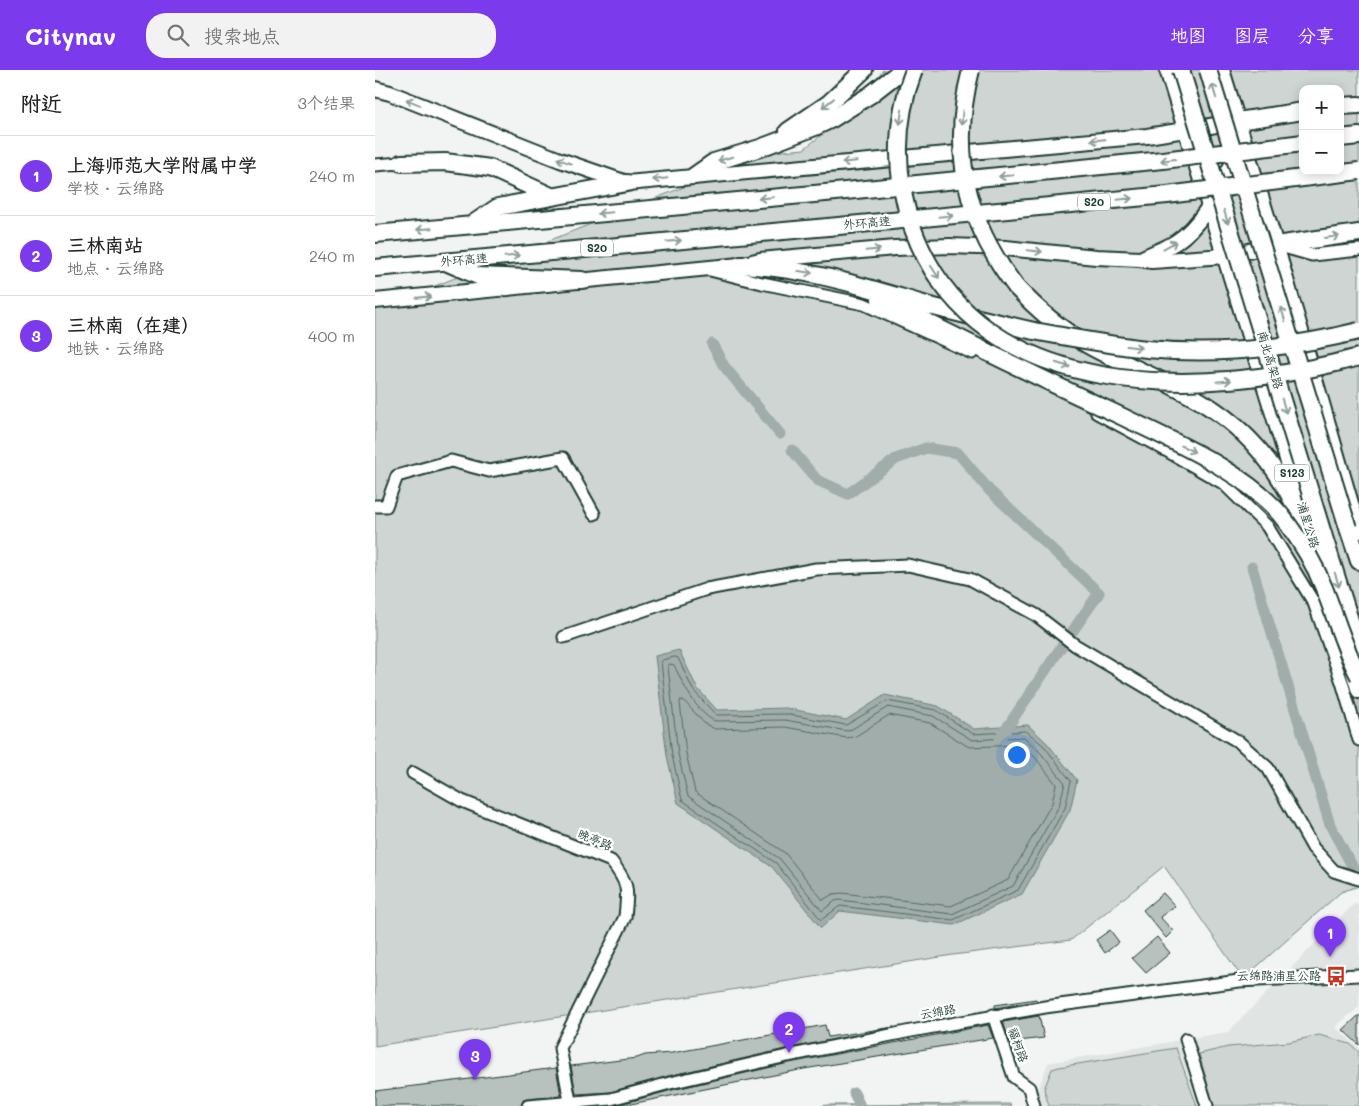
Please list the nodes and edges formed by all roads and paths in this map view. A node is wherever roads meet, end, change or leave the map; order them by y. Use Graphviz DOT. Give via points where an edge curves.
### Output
graph roads {
  1 [pos="864,70"];
  2 [pos="902,70"];
  3 [pos="914,70"];
  4 [pos="971,70"];
  5 [pos="1167,70"];
  6 [pos="1181,70"];
  7 [pos="1208,70"];
  8 [pos="1222,70"];
  9 [pos="375,89"];
  10 [pos="1359,105"];
  11 [pos="1344,106"];
  12 [pos="1299,112"];
  13 [pos="1238,121"];
  14 [pos="1185,131"];
  15 [pos="1359,136"];
  16 [pos="1344,138"];
  17 [pos="1245,142"];
  18 [pos="1299,143"];
  19 [pos="760,148"];
  20 [pos="401,163"];
  21 [pos="375,165"];
  22 [pos="1359,171"];
  23 [pos="694,176"];
  24 [pos="627,183"];
  25 [pos="551,196"];
  26 [pos="1209,205"];
  27 [pos="472,225"];
  28 [pos="1359,233"];
  29 [pos="375,234"];
  30 [pos="1276,245"];
  31 [pos="1359,250"];
  32 [pos="1225,256"];
  33 [pos="1140,259"];
  34 [pos="446,262"];
  35 [pos="740,265"];
  36 [pos="375,268"];
  37 [pos="705,269"];
  38 [pos="582,280"];
  39 [pos="864,287"];
  40 [pos="375,301"];
  41 [pos="1359,331"];
  42 [pos="1359,357"];
  43 [pos="375,506"];
  44 [pos="594,514"];
  45 [pos="1359,531"];
  46 [pos="1359,561"];
  47 [pos="1324,587"];
  48 [pos="564,637"];
  49 [pos="1359,649"];
  50 [pos="1359,676"];
  51 [pos="1359,691"];
  52 [pos="1359,740"];
  53 [pos="413,773"];
  54 [pos="1359,879"];
  55 [pos="1359,975"];
  56 [pos="993,1016"];
  57 [pos="1186,1039"];
  58 [pos="570,1102"];
  59 [pos="528,1106"];
  60 [pos="1034,1106"];
  61 [pos="1207,1106"];
  1 -- 19 [label="highway, one-way" via="829,102"];
  2 -- 19 [label="highway" via="832,119"];
  3 -- 42 [label="highway, one-way, bridge" via="903,103 899,137 899,170 909,219 922,251 939,279 965,310 995,334 1037,356 1072,368 1113,378 1157,382 1215,382 1265,377"];
  4 -- 47 [label="highway, one-way, bridge" via="961,125 963,164 977,220 993,255 1029,301 1069,334 1204,403 1249,439 1274,468 1293,500"];
  5 -- 14 [label="main road, 浦星公路"];
  6 -- 49 [label="highway, 南北高架路, one-way, bridge"];
  46 -- 7 [label="highway, 南北高架路, one-way, bridge"];
  8 -- 13 [label="main road"];
  24 -- 9 [label="main road, one-way"];
  10 -- 11 [label="highway"];
  12 -- 13 [label="highway"];
  13 -- 14 [label="main road"];
  13 -- 17 [label="main road"];
  14 -- 23 [label="main road, one-way"];
  14 -- 26 [label="main road, 浦星公路 / S123"];
  15 -- 16 [label="highway"];
  17 -- 26 [label="main road"];
  17 -- 30 [label="main road"];
  18 -- 27 [label="highway, one-way, bridge" via="1144,162"];
  19 -- 23 [label="highway, one-way" via="714,162"];
  20 -- 21 [label="street"];
  20 -- 25 [label="highway" via="445,162 490,168"];
  34 -- 22 [label="highway, 外环高速 / S20, one-way, bridge" via="1157,196"];
  23 -- 24 [label="main road, one-way"];
  24 -- 25 [label="highway"];
  25 -- 27 [label="highway" via="498,207"];
  26 -- 32 [label="main road, 浦星公路 / S123"];
  33 -- 26 [label="main road, one-way" via="1176,242"];
  27 -- 29 [label="highway, one-way"];
  30 -- 28 [label="highway, one-way"];
  30 -- 31 [label="street" via="1312,255"];
  30 -- 32 [label="main road"];
  30 -- 45 [label="main road"];
  32 -- 33 [label="main road"];
  32 -- 51 [label="main road, 浦星公路 / S123"];
  35 -- 33 [label="main road, one-way" via="760,260 941,246"];
  34 -- 36 [label="highway, 外环高速 / S20"];
  34 -- 38 [label="highway" via="478,276"];
  35 -- 37 [label="main road"];
  35 -- 39 [label="highway, one-way" via="796,270"];
  37 -- 38 [label="main road"];
  37 -- 52 [label="street" via="864,304 1115,422 1223,483 1267,526 1314,603"];
  40 -- 38 [label="main road, one-way"];
  39 -- 41 [label="highway, one-way, bridge" via="1034,331 1131,347 1203,351 1249,349 1285,346"];
  39 -- 47 [label="highway, one-way, bridge" via="877,298 1193,451 1233,474 1267,500 1286,521"];
  43 -- 44 [label="street" via="386,506 397,476 451,461 489,471 563,458"];
  47 -- 50 [label="highway, bridge"];
  48 -- 54 [label="street" via="707,589 816,569 908,566 970,579 1037,615 1075,645 1239,742 1268,768 1313,848 1333,871"];
  53 -- 58 [label="street, 晚亭路" via="462,801 611,861 625,879 625,918 560,1048"];
  55 -- 56 [label="street, 云绵路" via="1239,981"];
  56 -- 58 [label="street, 云绵路" via="787,1056 611,1099"];
  56 -- 60 [label="street, 福柯路" via="1014,1076 1029,1088"];
  57 -- 61 [label="street"];
  58 -- 59 [label="street, 云绵路"];
}
